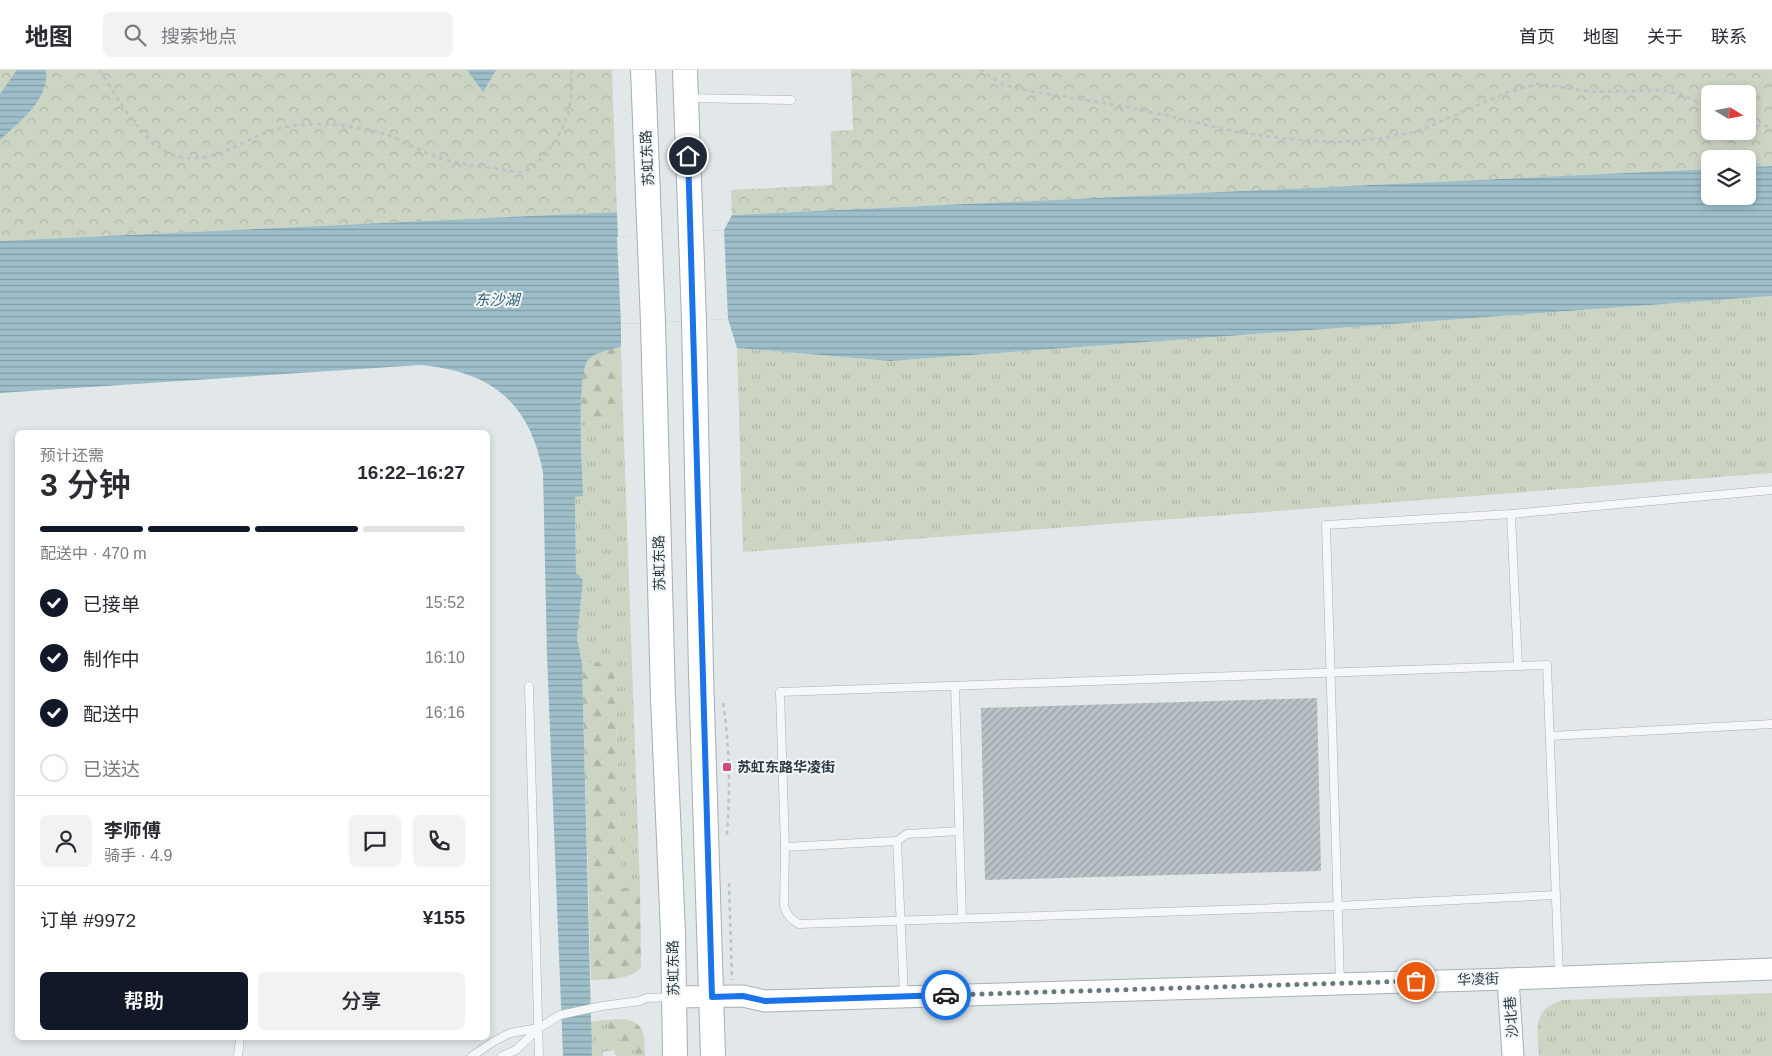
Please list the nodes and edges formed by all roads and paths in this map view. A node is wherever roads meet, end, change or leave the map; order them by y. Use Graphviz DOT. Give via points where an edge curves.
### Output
graph roads {
  1 [pos="100,70"];
  2 [pos="571,70"];
  3 [pos="643,70"];
  4 [pos="685,70"];
  5 [pos="980,70"];
  6 [pos="686,98"];
  7 [pos="790,100"];
  8 [pos="1701,105"];
  9 [pos="1756,126"];
  10 [pos="1772,126"];
  11 [pos="1772,490"];
  12 [pos="1511,514"];
  13 [pos="1518,666"];
  14 [pos="1330,673"];
  15 [pos="529,686"];
  16 [pos="955,686"];
  17 [pos="1772,724"];
  18 [pos="1550,736"];
  19 [pos="959,831"];
  20 [pos="897,841"];
  21 [pos="785,846"];
  22 [pos="1556,895"];
  23 [pos="1337,906"];
  24 [pos="962,918"];
  25 [pos="901,920"];
  26 [pos="1772,968"];
  27 [pos="1560,977"];
  28 [pos="1508,978"];
  29 [pos="1340,984"];
  30 [pos="674,997"];
  31 [pos="712,997"];
  32 [pos="904,997"];
  33 [pos="539,1028"];
  34 [pos="240,1040"];
  35 [pos="238,1055"];
  36 [pos="247,1056"];
  37 [pos="472,1056"];
  38 [pos="502,1056"];
  39 [pos="539,1056"];
  40 [pos="675,1056"];
  41 [pos="713,1056"];
  42 [pos="1513,1056"];
  1 -- 2 [label="path" via="139,127 160,148 176,156 209,158 273,130 289,126 328,125 386,135 456,163 519,172 527,171 546,153 566,122 572,99"];
  3 -- 30 [label="main road, 苏虹东路"];
  4 -- 6 [label="main road"];
  5 -- 8 [label="path" via="1002,84 1023,90 1128,108 1232,131 1326,142 1419,132 1508,92 1538,84 1595,92 1660,90 1680,94"];
  6 -- 7 [label="lane"];
  6 -- 31 [label="main road"];
  9 -- 10 [label="path"];
  11 -- 12 [label="lane"];
  12 -- 13 [label="lane"];
  12 -- 14 [label="lane" via="1326,524"];
  13 -- 14 [label="lane"];
  13 -- 18 [label="lane" via="1547,665"];
  14 -- 16 [label="lane"];
  14 -- 23 [label="lane"];
  15 -- 33 [label="lane"];
  16 -- 19 [label="lane"];
  16 -- 21 [label="lane" via="780,692"];
  17 -- 18 [label="lane"];
  18 -- 22 [label="lane"];
  19 -- 20 [label="lane" via="907,834"];
  19 -- 24 [label="lane"];
  20 -- 21 [label="lane"];
  20 -- 25 [label="lane"];
  21 -- 25 [label="lane" via="784,906 791,920 799,924"];
  22 -- 23 [label="lane"];
  22 -- 27 [label="lane"];
  23 -- 24 [label="lane"];
  23 -- 29 [label="lane"];
  24 -- 25 [label="lane"];
  25 -- 32 [label="lane"];
  26 -- 27 [label="street, 华凌街"];
  27 -- 28 [label="street, 华凌街"];
  28 -- 29 [label="street, 华凌街"];
  28 -- 42 [label="street, 沙北巷"];
  29 -- 32 [label="street, 华凌街"];
  30 -- 31 [label="street, 华凌街"];
  30 -- 33 [label="lane" via="646,998 560,1015"];
  30 -- 40 [label="main road, 苏虹东路"];
  31 -- 32 [label="street, 华凌街" via="743,996 765,1001"];
  31 -- 41 [label="main road"];
  33 -- 37 [label="lane" via="510,1033"];
  33 -- 38 [label="lane" via="516,1050"];
  33 -- 39 [label="lane"];
  34 -- 35 [label="lane"];
  35 -- 36 [label="lane"];
}
